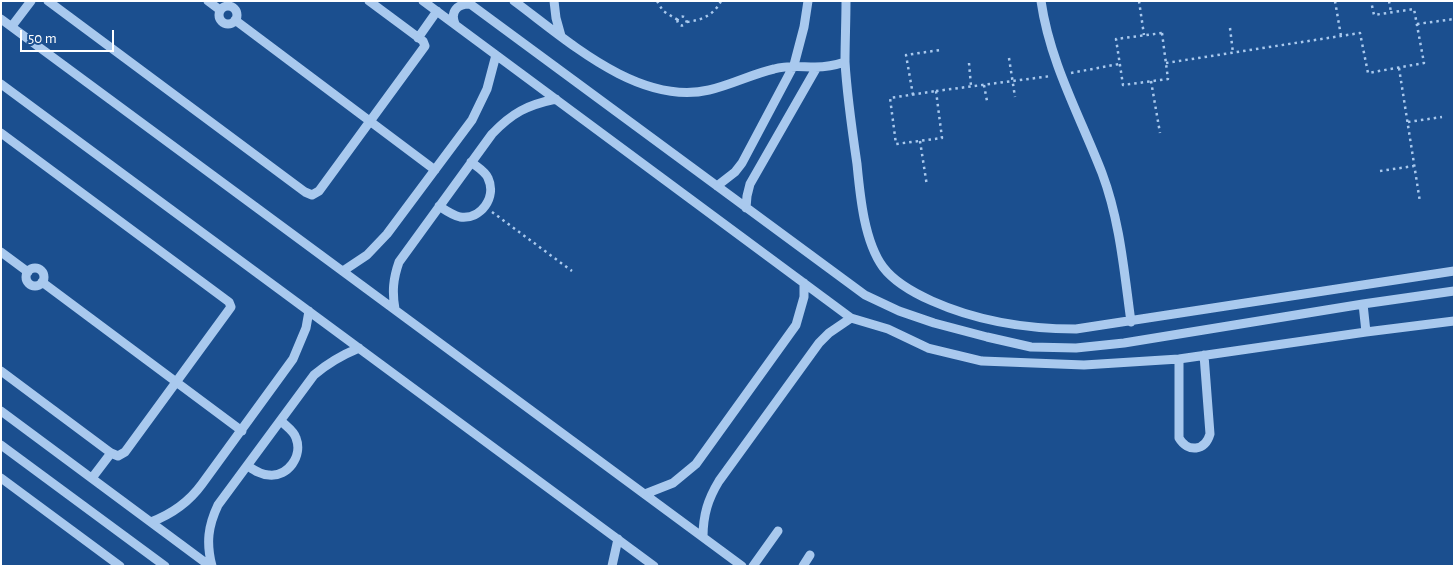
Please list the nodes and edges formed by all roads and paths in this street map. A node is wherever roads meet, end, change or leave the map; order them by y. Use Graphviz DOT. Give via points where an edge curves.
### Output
graph roads {
  1 [pos="31,1"];
  2 [pos="48,1"];
  3 [pos="208,1"];
  4 [pos="369,1"];
  5 [pos="423,1"];
  6 [pos="514,1"];
  7 [pos="554,1"];
  8 [pos="657,1"];
  9 [pos="721,1"];
  10 [pos="808,1"];
  11 [pos="846,1"];
  12 [pos="1041,1"];
  13 [pos="1139,1"];
  14 [pos="1335,1"];
  15 [pos="1371,1"];
  16 [pos="1389,1"];
  17 [pos="468,2"];
  18 [pos="437,12"];
  19 [pos="1391,12"];
  20 [pos="1,18"];
  21 [pos="1454,19"];
  22 [pos="455,24"];
  23 [pos="1417,24"];
  24 [pos="12,26"];
  25 [pos="1230,28"];
  26 [pos="1144,35"];
  27 [pos="561,36"];
  28 [pos="1341,36"];
  29 [pos="418,38"];
  30 [pos="940,50"];
  31 [pos="1233,53"];
  32 [pos="496,55"];
  33 [pos="1009,58"];
  34 [pos="845,62"];
  35 [pos="969,63"];
  36 [pos="1166,63"];
  37 [pos="1120,64"];
  38 [pos="794,65"];
  39 [pos="817,67"];
  40 [pos="1399,68"];
  41 [pos="1060,75"];
  42 [pos="1013,81"];
  43 [pos="1151,81"];
  44 [pos="1,84"];
  45 [pos="984,85"];
  46 [pos="971,86"];
  47 [pos="936,91"];
  48 [pos="913,94"];
  49 [pos="1015,97"];
  50 [pos="556,99"];
  51 [pos="987,101"];
  52 [pos="1442,117"];
  53 [pos="371,121"];
  54 [pos="1408,122"];
  55 [pos="1,133"];
  56 [pos="1160,134"];
  57 [pos="920,141"];
  58 [pos="471,162"];
  59 [pos="1414,166"];
  60 [pos="435,170"];
  61 [pos="1380,171"];
  62 [pos="717,186"];
  63 [pos="927,186"];
  64 [pos="1420,202"];
  65 [pos="439,206"];
  66 [pos="485,206"];
  67 [pos="746,208"];
  68 [pos="1,252"];
  69 [pos="343,271"];
  70 [pos="572,271"];
  71 [pos="1454,272"];
  72 [pos="804,283"];
  73 [pos="1454,292"];
  74 [pos="1363,304"];
  75 [pos="395,310"];
  76 [pos="309,311"];
  77 [pos="852,318"];
  78 [pos="1454,321"];
  79 [pos="1131,322"];
  80 [pos="1366,332"];
  81 [pos="359,348"];
  82 [pos="1204,355"];
  83 [pos="1178,359"];
  84 [pos="1,371"];
  85 [pos="176,382"];
  86 [pos="1,411"];
  87 [pos="280,421"];
  88 [pos="242,431"];
  89 [pos="1,445"];
  90 [pos="111,452"];
  91 [pos="248,466"];
  92 [pos="1,478"];
  93 [pos="92,478"];
  94 [pos="644,494"];
  95 [pos="151,522"];
  96 [pos="778,531"];
  97 [pos="703,537"];
  98 [pos="618,539"];
  99 [pos="810,556"];
  100 [pos="120,566"];
  101 [pos="164,566"];
  102 [pos="211,566"];
  103 [pos="612,566"];
  104 [pos="654,566"];
  105 [pos="742,566"];
  106 [pos="753,566"];
  107 [pos="803,566"];
  1 -- 24 [label="street"];
  2 -- 53 [label="street" via="308,194 319,191"];
  3 -- 53 [label="street" via="220,10 233,7 235,20"];
  4 -- 29 [label="street"];
  5 -- 18 [label="street"];
  6 -- 27 [label="street"];
  7 -- 27 [label="street"];
  8 -- 9 [label="path" via="664,11 678,20 685,18 687,22 706,18"];
  10 -- 38 [label="street"];
  11 -- 34 [label="street"];
  12 -- 41 [label="street"];
  13 -- 26 [label="path"];
  14 -- 28 [label="path"];
  15 -- 19 [label="path" via="1374,15"];
  16 -- 19 [label="path"];
  17 -- 22 [label="street" via="454,12"];
  17 -- 62 [label="street"];
  18 -- 22 [label="street"];
  18 -- 29 [label="street"];
  19 -- 23 [label="path" via="1414,9"];
  20 -- 24 [label="street"];
  21 -- 23 [label="path"];
  22 -- 32 [label="street"];
  23 -- 40 [label="path" via="1424,64"];
  24 -- 69 [label="street"];
  25 -- 31 [label="path"];
  26 -- 36 [label="path" via="1162,33"];
  26 -- 37 [label="path" via="1116,39"];
  27 -- 38 [label="street" via="623,77 650,88 678,92 708,91 774,68"];
  28 -- 31 [label="path"];
  28 -- 40 [label="path" via="1360,33 1368,73"];
  29 -- 53 [label="street" via="425,44 424,49"];
  30 -- 48 [label="path" via="906,56"];
  31 -- 36 [label="path"];
  32 -- 50 [label="street"];
  32 -- 60 [label="street" via="481,105"];
  33 -- 42 [label="path"];
  34 -- 39 [label="street"];
  34 -- 79 [label="street" via="865,222 882,266 899,283 949,309 1012,326 1076,329"];
  35 -- 46 [label="path"];
  36 -- 43 [label="path" via="1168,79"];
  37 -- 41 [label="path"];
  37 -- 43 [label="path" via="1122,85"];
  38 -- 39 [label="street"];
  38 -- 62 [label="street" via="742,163"];
  39 -- 67 [label="street" via="750,184"];
  40 -- 54 [label="path"];
  41 -- 42 [label="path"];
  41 -- 79 [label="street" via="1091,145 1112,206"];
  42 -- 45 [label="path"];
  42 -- 49 [label="path"];
  43 -- 56 [label="path"];
  44 -- 76 [label="street"];
  45 -- 46 [label="path"];
  45 -- 51 [label="path"];
  46 -- 47 [label="path"];
  47 -- 48 [label="path"];
  47 -- 57 [label="path" via="942,138"];
  48 -- 57 [label="path" via="890,98 896,144"];
  50 -- 58 [label="street" via="520,110 504,121"];
  50 -- 72 [label="street"];
  52 -- 54 [label="path"];
  53 -- 60 [label="street"];
  54 -- 59 [label="path"];
  55 -- 85 [label="street" via="231,304 230,310"];
  57 -- 63 [label="path"];
  58 -- 65 [label="street"];
  58 -- 66 [label="street" via="488,177 490,197"];
  59 -- 61 [label="path"];
  59 -- 64 [label="path"];
  60 -- 69 [label="street" via="377,245"];
  62 -- 67 [label="street"];
  65 -- 66 [label="street" via="459,216 469,217"];
  65 -- 75 [label="street" via="399,262 392,294"];
  66 -- 70 [label="path"];
  67 -- 74 [label="street" via="865,295 934,323 1031,347 1076,348 1124,343"];
  68 -- 85 [label="street" via="28,272 40,269 44,278 42,282"];
  69 -- 75 [label="street"];
  71 -- 79 [label="street"];
  72 -- 77 [label="street"];
  72 -- 94 [label="street" via="804,297 796,325 696,464 673,483"];
  73 -- 74 [label="street"];
  74 -- 80 [label="street"];
  75 -- 94 [label="street"];
  76 -- 81 [label="street"];
  76 -- 88 [label="street" via="306,328 293,359"];
  77 -- 83 [label="street" via="888,329 928,348 982,361 1084,365"];
  77 -- 97 [label="street" via="819,343 719,481 706,507"];
  78 -- 80 [label="street"];
  80 -- 82 [label="street"];
  81 -- 87 [label="street" via="328,363 314,375"];
  81 -- 98 [label="street"];
  82 -- 83 [label="street"];
  82 -- 83 [label="street" via="1210,434 1208,441 1196,449 1189,448 1179,438"];
  84 -- 90 [label="street"];
  85 -- 88 [label="street"];
  85 -- 90 [label="street" via="125,452 118,456"];
  86 -- 93 [label="street"];
  87 -- 91 [label="street"];
  87 -- 91 [label="street" via="296,437 296,460 279,475 268,476"];
  88 -- 95 [label="street" via="198,490 165,517"];
  89 -- 101 [label="street"];
  90 -- 93 [label="street"];
  91 -- 102 [label="street" via="211,520 208,552"];
  92 -- 100 [label="street"];
  93 -- 95 [label="street"];
  94 -- 97 [label="street"];
  95 -- 102 [label="street"];
  96 -- 106 [label="street"];
  97 -- 105 [label="street"];
  98 -- 103 [label="street"];
  98 -- 104 [label="street"];
  99 -- 107 [label="street"];
}
